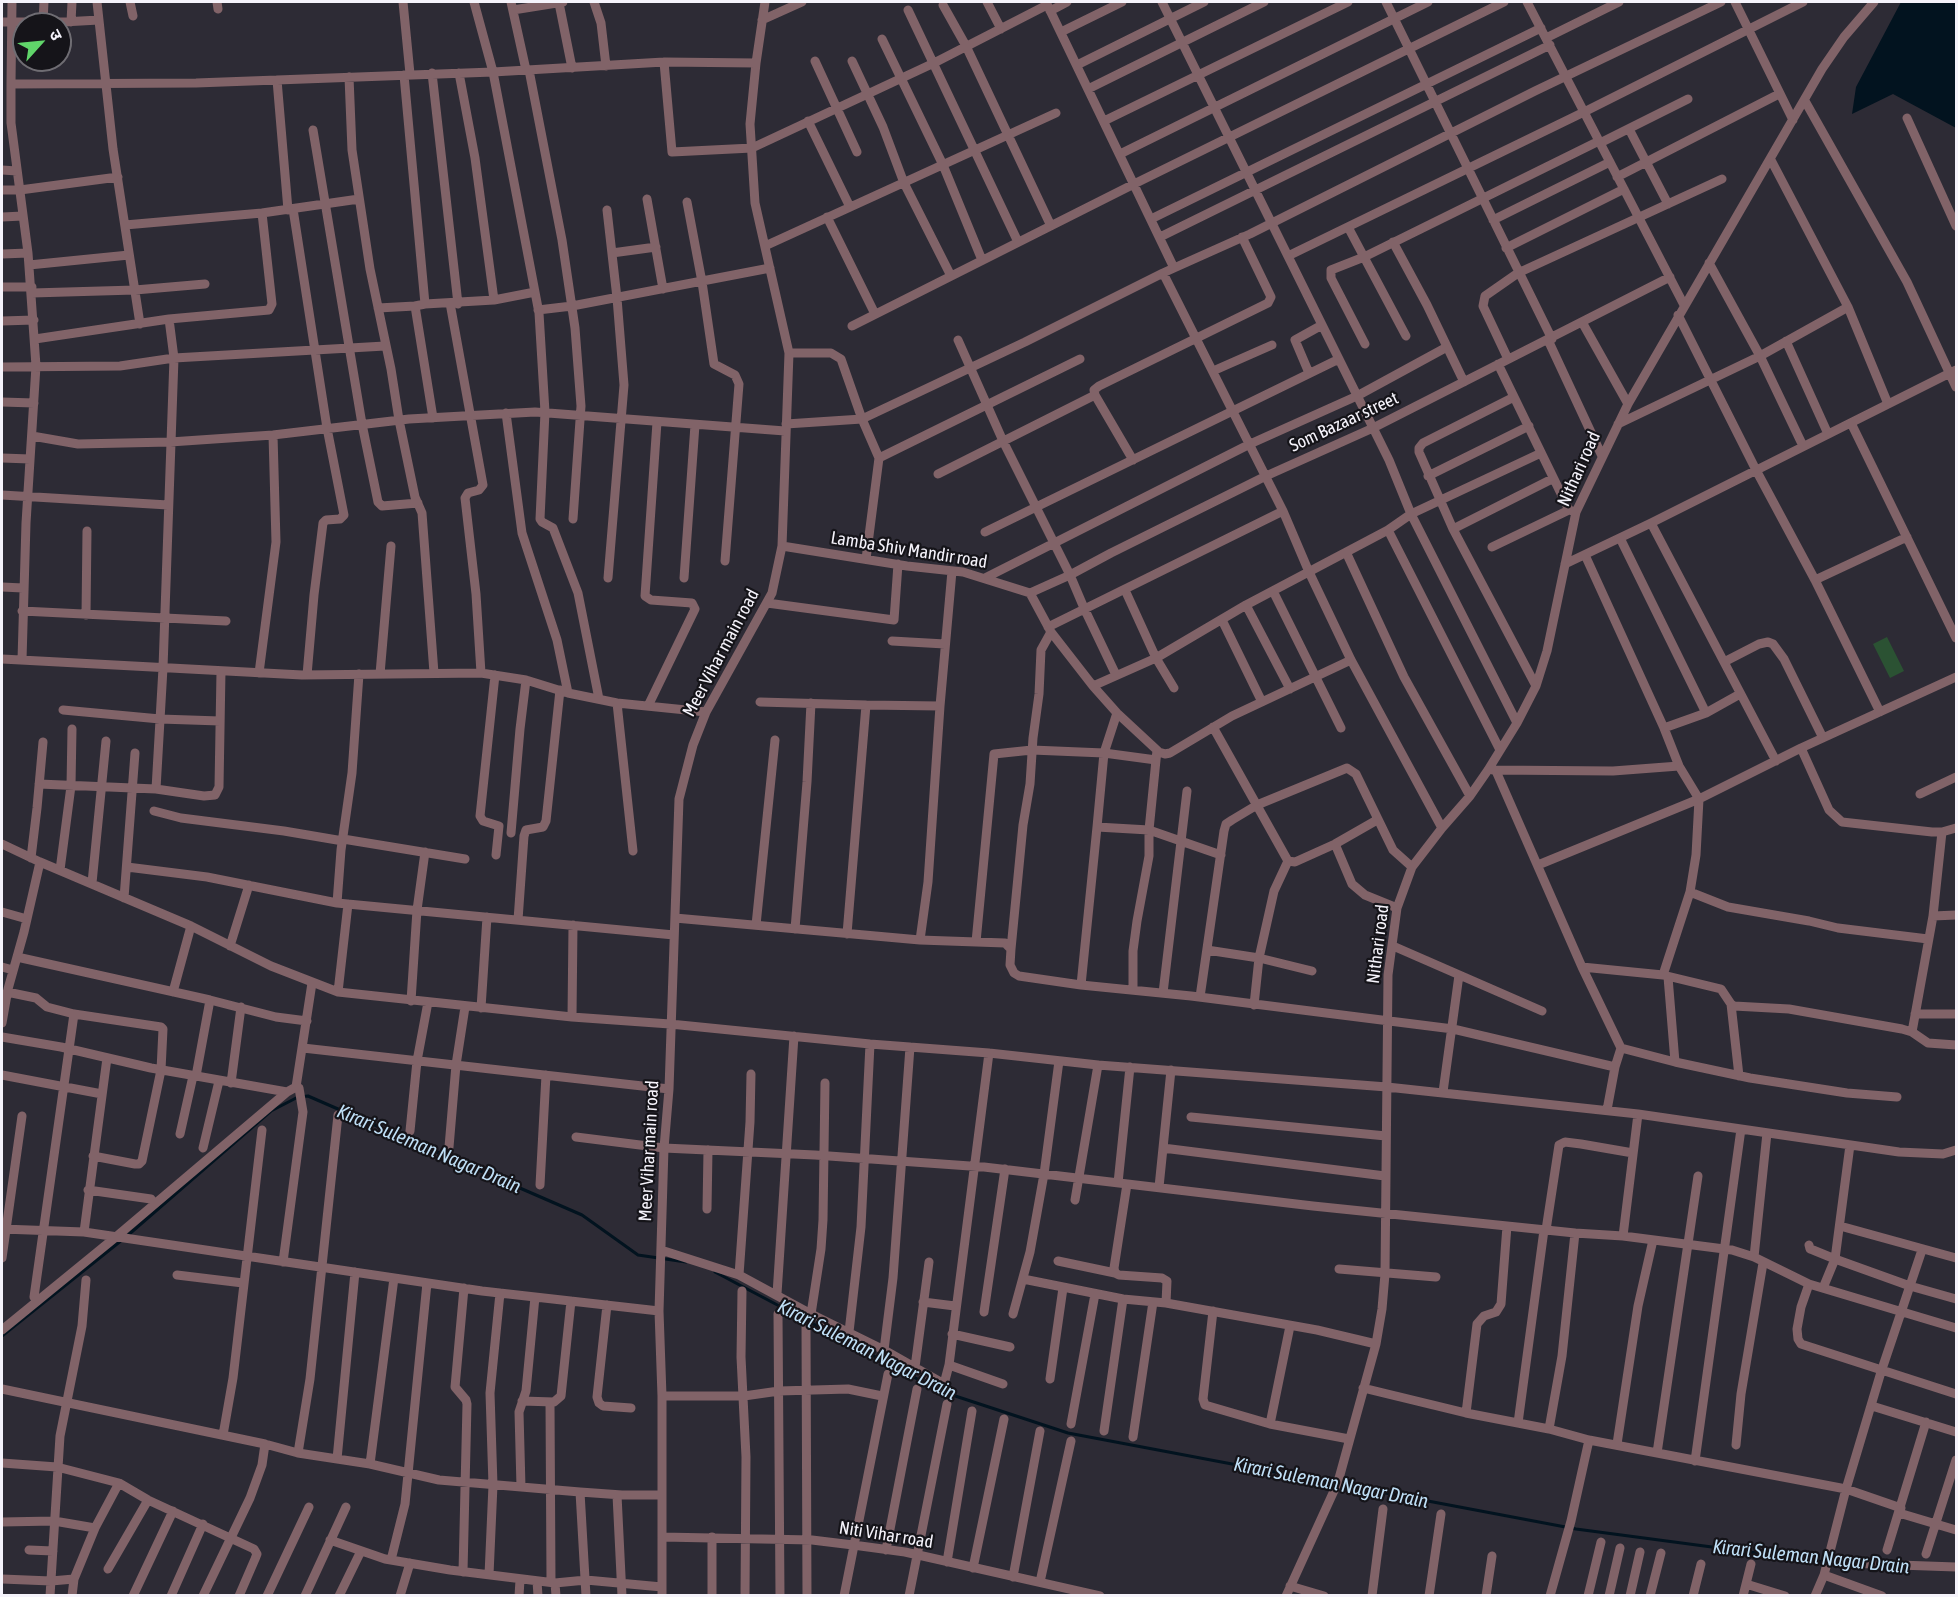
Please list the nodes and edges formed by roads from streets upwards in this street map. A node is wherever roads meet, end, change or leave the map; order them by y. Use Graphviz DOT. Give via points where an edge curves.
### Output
graph roads {
  1 [pos="12,2"];
  2 [pos="97,2"];
  3 [pos="130,2"];
  4 [pos="403,2"];
  5 [pos="474,2"];
  6 [pos="561,2"];
  7 [pos="594,2"];
  8 [pos="765,2"];
  9 [pos="802,2"];
  10 [pos="987,2"];
  11 [pos="1067,2"];
  12 [pos="1122,2"];
  13 [pos="1162,2"];
  14 [pos="1204,2"];
  15 [pos="1264,2"];
  16 [pos="1348,2"];
  17 [pos="1386,2"];
  18 [pos="1428,2"];
  19 [pos="1504,2"];
  20 [pos="1528,2"];
  21 [pos="1619,2"];
  22 [pos="1721,2"];
  23 [pos="1735,2"];
  24 [pos="1803,2"];
  25 [pos="1874,2"];
  26 [pos="512,5"];
  27 [pos="944,5"];
  28 [pos="1048,6"];
  29 [pos="908,10"];
  30 [pos="132,16"];
  31 [pos="1170,18"];
  32 [pos="1394,18"];
  33 [pos="99,20"];
  34 [pos="762,20"];
  35 [pos="6,22"];
  36 [pos="72,22"];
  37 [pos="1000,28"];
  38 [pos="1541,28"];
  39 [pos="1748,28"];
  40 [pos="1061,32"];
  41 [pos="882,39"];
  42 [pos="1181,42"];
  43 [pos="1548,42"];
  44 [pos="966,46"];
  45 [pos="1410,49"];
  46 [pos="815,61"];
  47 [pos="852,61"];
  48 [pos="664,62"];
  49 [pos="756,63"];
  50 [pos="934,63"];
  51 [pos="1077,65"];
  52 [pos="606,66"];
  53 [pos="572,68"];
  54 [pos="527,70"];
  55 [pos="493,72"];
  56 [pos="459,73"];
  57 [pos="407,74"];
  58 [pos="432,74"];
  59 [pos="1197,75"];
  60 [pos="349,77"];
  61 [pos="1565,77"];
  62 [pos="902,78"];
  63 [pos="277,80"];
  64 [pos="11,84"];
  65 [pos="105,84"];
  66 [pos="1427,84"];
  67 [pos="1088,89"];
  68 [pos="868,94"];
  69 [pos="1779,94"];
  70 [pos="1688,99"];
  71 [pos="1436,101"];
  72 [pos="1805,101"];
  73 [pos="1213,107"];
  74 [pos="836,108"];
  75 [pos="1584,112"];
  76 [pos="1056,113"];
  77 [pos="1907,118"];
  78 [pos="1793,120"];
  79 [pos="808,121"];
  80 [pos="1104,121"];
  81 [pos="1629,129"];
  82 [pos="313,130"];
  83 [pos="2,132"];
  84 [pos="12,132"];
  85 [pos="1452,133"];
  86 [pos="1007,134"];
  87 [pos="1228,138"];
  88 [pos="1599,142"];
  89 [pos="752,148"];
  90 [pos="975,149"];
  91 [pos="857,152"];
  92 [pos="1120,154"];
  93 [pos="1771,160"];
  94 [pos="1610,162"];
  95 [pos="1646,162"];
  96 [pos="943,165"];
  97 [pos="1469,169"];
  98 [pos="2,170"];
  99 [pos="17,171"];
  100 [pos="1246,173"];
  101 [pos="118,177"];
  102 [pos="1617,177"];
  103 [pos="1722,179"];
  104 [pos="904,183"];
  105 [pos="1134,184"];
  106 [pos="1624,189"];
  107 [pos="2,190"];
  108 [pos="20,190"];
  109 [pos="1256,192"];
  110 [pos="1482,197"];
  111 [pos="647,198"];
  112 [pos="359,199"];
  113 [pos="687,202"];
  114 [pos="1668,204"];
  115 [pos="325,205"];
  116 [pos="850,207"];
  117 [pos="290,209"];
  118 [pos="607,210"];
  119 [pos="262,213"];
  120 [pos="23,216"];
  121 [pos="2,217"];
  122 [pos="826,217"];
  123 [pos="1639,218"];
  124 [pos="1151,219"];
  125 [pos="1493,220"];
  126 [pos="1272,223"];
  127 [pos="125,225"];
  128 [pos="1051,226"];
  129 [pos="1956,226"];
  130 [pos="1348,227"];
  131 [pos="1160,237"];
  132 [pos="1242,237"];
  133 [pos="1018,242"];
  134 [pos="1393,242"];
  135 [pos="765,246"];
  136 [pos="656,247"];
  137 [pos="1506,248"];
  138 [pos="28,253"];
  139 [pos="612,253"];
  140 [pos="2,254"];
  141 [pos="129,255"];
  142 [pos="1288,256"];
  143 [pos="1364,257"];
  144 [pos="982,260"];
  145 [pos="1709,263"];
  146 [pos="29,265"];
  147 [pos="770,268"];
  148 [pos="1174,268"];
  149 [pos="1163,273"];
  150 [pos="1518,273"];
  151 [pos="951,276"];
  152 [pos="1670,277"];
  153 [pos="702,282"];
  154 [pos="205,284"];
  155 [pos="2,287"];
  156 [pos="663,289"];
  157 [pos="32,290"];
  158 [pos="135,290"];
  159 [pos="535,292"];
  160 [pos="617,298"];
  161 [pos="494,300"];
  162 [pos="454,303"];
  163 [pos="425,304"];
  164 [pos="1684,305"];
  165 [pos="415,306"];
  166 [pos="572,306"];
  167 [pos="1848,307"];
  168 [pos="378,308"];
  169 [pos="538,310"];
  170 [pos="875,314"];
  171 [pos="1678,315"];
  172 [pos="169,319"];
  173 [pos="34,320"];
  174 [pos="2,321"];
  175 [pos="1582,322"];
  176 [pos="140,324"];
  177 [pos="1322,325"];
  178 [pos="852,326"];
  179 [pos="1406,336"];
  180 [pos="1196,338"];
  181 [pos="35,339"];
  182 [pos="1550,339"];
  183 [pos="958,340"];
  184 [pos="1786,341"];
  185 [pos="1365,344"];
  186 [pos="1272,345"];
  187 [pos="386,346"];
  188 [pos="349,347"];
  189 [pos="1447,347"];
  190 [pos="314,350"];
  191 [pos="789,353"];
  192 [pos="1760,356"];
  193 [pos="174,358"];
  194 [pos="1080,359"];
  195 [pos="1339,359"];
  196 [pos="1508,359"];
  197 [pos="1498,364"];
  198 [pos="36,366"];
  199 [pos="2,367"];
  200 [pos="971,368"];
  201 [pos="1213,371"];
  202 [pos="1953,372"];
  203 [pos="1309,373"];
  204 [pos="1711,380"];
  205 [pos="1464,382"];
  206 [pos="1956,387"];
  207 [pos="1095,395"];
  208 [pos="1357,396"];
  209 [pos="1514,397"];
  210 [pos="2,402"];
  211 [pos="33,403"];
  212 [pos="1628,404"];
  213 [pos="1888,404"];
  214 [pos="987,405"];
  215 [pos="1233,410"];
  216 [pos="545,412"];
  217 [pos="506,413"];
  218 [pos="471,416"];
  219 [pos="580,416"];
  220 [pos="433,418"];
  221 [pos="622,419"];
  222 [pos="399,420"];
  223 [pos="862,420"];
  224 [pos="657,422"];
  225 [pos="1851,423"];
  226 [pos="362,424"];
  227 [pos="1618,424"];
  228 [pos="695,425"];
  229 [pos="1529,426"];
  230 [pos="735,427"];
  231 [pos="785,427"];
  232 [pos="327,428"];
  233 [pos="1373,428"];
  234 [pos="1828,434"];
  235 [pos="32,435"];
  236 [pos="273,435"];
  237 [pos="1004,441"];
  238 [pos="170,442"];
  239 [pos="1250,444"];
  240 [pos="1803,446"];
  241 [pos="1541,453"];
  242 [pos="1602,456"];
  243 [pos="2,458"];
  244 [pos="879,458"];
  245 [pos="30,459"];
  246 [pos="1133,460"];
  247 [pos="1756,470"];
  248 [pos="938,474"];
  249 [pos="1266,476"];
  250 [pos="1428,476"];
  251 [pos="1552,479"];
  252 [pos="2,495"];
  253 [pos="27,496"];
  254 [pos="1439,500"];
  255 [pos="418,503"];
  256 [pos="168,505"];
  257 [pos="1036,507"];
  258 [pos="1283,511"];
  259 [pos="1572,511"];
  260 [pos="1411,514"];
  261 [pos="573,519"];
  262 [pos="1652,523"];
  263 [pos="1453,529"];
  264 [pos="1388,530"];
  265 [pos="87,531"];
  266 [pos="985,532"];
  267 [pos="1907,537"];
  268 [pos="1620,538"];
  269 [pos="1054,542"];
  270 [pos="391,546"];
  271 [pos="782,546"];
  272 [pos="1492,547"];
  273 [pos="1346,552"];
  274 [pos="1585,555"];
  275 [pos="866,559"];
  276 [pos="725,561"];
  277 [pos="898,564"];
  278 [pos="1565,564"];
  279 [pos="952,571"];
  280 [pos="1309,572"];
  281 [pos="1070,575"];
  282 [pos="608,578"];
  283 [pos="684,578"];
  284 [pos="985,578"];
  285 [pos="1815,580"];
  286 [pos="2,587"];
  287 [pos="23,588"];
  288 [pos="1125,590"];
  289 [pos="1273,591"];
  290 [pos="1030,593"];
  291 [pos="767,603"];
  292 [pos="1246,605"];
  293 [pos="1084,609"];
  294 [pos="22,611"];
  295 [pos="86,615"];
  296 [pos="165,619"];
  297 [pos="1222,620"];
  298 [pos="226,621"];
  299 [pos="1050,629"];
  300 [pos="1956,638"];
  301 [pos="892,640"];
  302 [pos="945,644"];
  303 [pos="1156,658"];
  304 [pos="2,659"];
  305 [pos="22,660"];
  306 [pos="1351,660"];
  307 [pos="1724,662"];
  308 [pos="163,668"];
  309 [pos="221,671"];
  310 [pos="259,673"];
  311 [pos="434,673"];
  312 [pos="481,673"];
  313 [pos="359,674"];
  314 [pos="380,674"];
  315 [pos="307,675"];
  316 [pos="495,675"];
  317 [pos="1116,675"];
  318 [pos="1956,677"];
  319 [pos="1314,678"];
  320 [pos="526,680"];
  321 [pos="1093,686"];
  322 [pos="1536,686"];
  323 [pos="1174,688"];
  324 [pos="1290,689"];
  325 [pos="564,691"];
  326 [pos="1740,694"];
  327 [pos="599,699"];
  328 [pos="760,702"];
  329 [pos="1262,702"];
  330 [pos="617,703"];
  331 [pos="811,703"];
  332 [pos="866,705"];
  333 [pos="648,706"];
  334 [pos="940,706"];
  335 [pos="63,710"];
  336 [pos="706,712"];
  337 [pos="1880,712"];
  338 [pos="1117,713"];
  339 [pos="1706,713"];
  340 [pos="160,720"];
  341 [pos="220,721"];
  342 [pos="1517,723"];
  343 [pos="1213,727"];
  344 [pos="1341,728"];
  345 [pos="1664,728"];
  346 [pos="72,729"];
  347 [pos="1822,738"];
  348 [pos="775,740"];
  349 [pos="106,741"];
  350 [pos="42,742"];
  351 [pos="1801,748"];
  352 [pos="1032,750"];
  353 [pos="1157,750"];
  354 [pos="1500,750"];
  355 [pos="135,753"];
  356 [pos="1104,753"];
  357 [pos="1156,760"];
  358 [pos="1776,761"];
  359 [pos="1679,766"];
  360 [pos="1492,770"];
  361 [pos="1956,777"];
  362 [pos="39,784"];
  363 [pos="71,786"];
  364 [pos="102,789"];
  365 [pos="132,789"];
  366 [pos="156,789"];
  367 [pos="1187,791"];
  368 [pos="1920,794"];
  369 [pos="1470,796"];
  370 [pos="1700,799"];
  371 [pos="1257,806"];
  372 [pos="154,811"];
  373 [pos="1377,820"];
  374 [pos="1097,827"];
  375 [pos="1442,828"];
  376 [pos="1956,828"];
  377 [pos="1149,830"];
  378 [pos="1942,832"];
  379 [pos="510,833"];
  380 [pos="343,840"];
  381 [pos="1181,841"];
  382 [pos="2,844"];
  383 [pos="1335,844"];
  384 [pos="633,851"];
  385 [pos="425,852"];
  386 [pos="496,855"];
  387 [pos="1221,855"];
  388 [pos="465,858"];
  389 [pos="35,860"];
  390 [pos="1288,861"];
  391 [pos="1538,865"];
  392 [pos="127,867"];
  393 [pos="1412,867"];
  394 [pos="60,870"];
  395 [pos="92,883"];
  396 [pos="249,885"];
  397 [pos="1690,892"];
  398 [pos="124,898"];
  399 [pos="337,903"];
  400 [pos="348,904"];
  401 [pos="1397,908"];
  402 [pos="417,910"];
  403 [pos="2,912"];
  404 [pos="1956,915"];
  405 [pos="1933,916"];
  406 [pos="487,917"];
  407 [pos="675,918"];
  408 [pos="27,919"];
  409 [pos="518,920"];
  410 [pos="573,925"];
  411 [pos="756,925"];
  412 [pos="191,926"];
  413 [pos="795,929"];
  414 [pos="847,933"];
  415 [pos="674,934"];
  416 [pos="1928,939"];
  417 [pos="920,940"];
  418 [pos="976,942"];
  419 [pos="230,946"];
  420 [pos="1393,946"];
  421 [pos="1011,949"];
  422 [pos="1207,950"];
  423 [pos="17,957"];
  424 [pos="1260,958"];
  425 [pos="2,967"];
  426 [pos="1582,967"];
  427 [pos="13,970"];
  428 [pos="1312,971"];
  429 [pos="1460,975"];
  430 [pos="1665,976"];
  431 [pos="312,983"];
  432 [pos="1081,985"];
  433 [pos="1133,990"];
  434 [pos="8,992"];
  435 [pos="173,992"];
  436 [pos="338,992"];
  437 [pos="1163,993"];
  438 [pos="1200,997"];
  439 [pos="210,1000"];
  440 [pos="411,1001"];
  441 [pos="428,1002"];
  442 [pos="1731,1004"];
  443 [pos="1254,1005"];
  444 [pos="241,1007"];
  445 [pos="465,1007"];
  446 [pos="3,1008"];
  447 [pos="481,1008"];
  448 [pos="1542,1011"];
  449 [pos="74,1014"];
  450 [pos="1915,1014"];
  451 [pos="1956,1014"];
  452 [pos="572,1017"];
  453 [pos="307,1021"];
  454 [pos="1388,1022"];
  455 [pos="2,1023"];
  456 [pos="670,1024"];
  457 [pos="1453,1029"];
  458 [pos="1912,1032"];
  459 [pos="794,1036"];
  460 [pos="2,1037"];
  461 [pos="870,1044"];
  462 [pos="1956,1045"];
  463 [pos="910,1047"];
  464 [pos="303,1048"];
  465 [pos="1622,1048"];
  466 [pos="70,1049"];
  467 [pos="989,1053"];
  468 [pos="106,1058"];
  469 [pos="417,1061"];
  470 [pos="1059,1061"];
  471 [pos="1675,1062"];
  472 [pos="456,1065"];
  473 [pos="1098,1065"];
  474 [pos="1130,1067"];
  475 [pos="1615,1067"];
  476 [pos="161,1070"];
  477 [pos="1172,1070"];
  478 [pos="751,1074"];
  479 [pos="2,1075"];
  480 [pos="546,1075"];
  481 [pos="194,1076"];
  482 [pos="1739,1076"];
  483 [pos="219,1081"];
  484 [pos="231,1083"];
  485 [pos="825,1083"];
  486 [pos="64,1086"];
  487 [pos="1387,1087"];
  488 [pos="669,1089"];
  489 [pos="287,1092"];
  490 [pos="1443,1092"];
  491 [pos="102,1094"];
  492 [pos="301,1094"];
  493 [pos="1898,1097"];
  494 [pos="1607,1110"];
  495 [pos="338,1114"];
  496 [pos="1638,1114"];
  497 [pos="22,1116"];
  498 [pos="1191,1117"];
  499 [pos="1742,1129"];
  500 [pos="262,1130"];
  501 [pos="410,1131"];
  502 [pos="1767,1133"];
  503 [pos="180,1134"];
  504 [pos="1386,1136"];
  505 [pos="576,1137"];
  506 [pos="1850,1145"];
  507 [pos="449,1147"];
  508 [pos="203,1148"];
  509 [pos="664,1148"];
  510 [pos="1163,1148"];
  511 [pos="708,1150"];
  512 [pos="1956,1150"];
  513 [pos="747,1152"];
  514 [pos="1633,1153"];
  515 [pos="786,1154"];
  516 [pos="824,1155"];
  517 [pos="93,1156"];
  518 [pos="864,1158"];
  519 [pos="902,1161"];
  520 [pos="975,1166"];
  521 [pos="1005,1169"];
  522 [pos="1044,1174"];
  523 [pos="1385,1176"];
  524 [pos="1698,1176"];
  525 [pos="1080,1178"];
  526 [pos="1122,1183"];
  527 [pos="540,1185"];
  528 [pos="1159,1187"];
  529 [pos="88,1191"];
  530 [pos="151,1199"];
  531 [pos="1075,1200"];
  532 [pos="707,1209"];
  533 [pos="1385,1214"];
  534 [pos="1507,1226"];
  535 [pos="1840,1226"];
  536 [pos="4,1229"];
  537 [pos="1545,1230"];
  538 [pos="43,1232"];
  539 [pos="84,1232"];
  540 [pos="1575,1233"];
  541 [pos="1623,1236"];
  542 [pos="123,1237"];
  543 [pos="1653,1240"];
  544 [pos="1809,1245"];
  545 [pos="1686,1246"];
  546 [pos="1725,1250"];
  547 [pos="1922,1250"];
  548 [pos="661,1251"];
  549 [pos="246,1257"];
  550 [pos="1754,1257"];
  551 [pos="2,1258"];
  552 [pos="1956,1258"];
  553 [pos="1835,1259"];
  554 [pos="1058,1261"];
  555 [pos="283,1262"];
  556 [pos="928,1262"];
  557 [pos="1763,1263"];
  558 [pos="320,1267"];
  559 [pos="1339,1269"];
  560 [pos="355,1272"];
  561 [pos="1115,1273"];
  562 [pos="1385,1274"];
  563 [pos="177,1275"];
  564 [pos="739,1275"];
  565 [pos="1436,1276"];
  566 [pos="394,1278"];
  567 [pos="86,1280"];
  568 [pos="1023,1280"];
  569 [pos="243,1283"];
  570 [pos="427,1283"];
  571 [pos="1809,1284"];
  572 [pos="1910,1286"];
  573 [pos="464,1288"];
  574 [pos="1063,1288"];
  575 [pos="1823,1288"];
  576 [pos="741,1291"];
  577 [pos="500,1293"];
  578 [pos="777,1294"];
  579 [pos="1095,1294"];
  580 [pos="34,1297"];
  581 [pos="535,1297"];
  582 [pos="1123,1299"];
  583 [pos="1956,1299"];
  584 [pos="570,1301"];
  585 [pos="923,1302"];
  586 [pos="1153,1302"];
  587 [pos="1166,1303"];
  588 [pos="607,1305"];
  589 [pos="955,1306"];
  590 [pos="659,1311"];
  591 [pos="1213,1311"];
  592 [pos="1901,1311"];
  593 [pos="984,1312"];
  594 [pos="778,1314"];
  595 [pos="812,1314"];
  596 [pos="1013,1314"];
  597 [pos="806,1326"];
  598 [pos="1290,1326"];
  599 [pos="1956,1328"];
  600 [pos="2,1330"];
  601 [pos="849,1332"];
  602 [pos="952,1334"];
  603 [pos="1376,1344"];
  604 [pos="1010,1347"];
  605 [pos="884,1350"];
  606 [pos="949,1365"];
  607 [pos="915,1367"];
  608 [pos="1881,1371"];
  609 [pos="888,1374"];
  610 [pos="1050,1378"];
  611 [pos="1003,1384"];
  612 [pos="1363,1388"];
  613 [pos="2,1389"];
  614 [pos="917,1389"];
  615 [pos="805,1390"];
  616 [pos="779,1391"];
  617 [pos="1956,1394"];
  618 [pos="662,1396"];
  619 [pos="744,1396"];
  620 [pos="882,1396"];
  621 [pos="522,1401"];
  622 [pos="550,1402"];
  623 [pos="66,1403"];
  624 [pos="947,1404"];
  625 [pos="1872,1406"];
  626 [pos="631,1408"];
  627 [pos="972,1411"];
  628 [pos="1466,1413"];
  629 [pos="1004,1419"];
  630 [pos="1926,1422"];
  631 [pos="1518,1423"];
  632 [pos="1071,1424"];
  633 [pos="1270,1424"];
  634 [pos="1549,1429"];
  635 [pos="1040,1431"];
  636 [pos="1104,1431"];
  637 [pos="1956,1432"];
  638 [pos="223,1435"];
  639 [pos="1133,1437"];
  640 [pos="1349,1439"];
  641 [pos="1589,1440"];
  642 [pos="1071,1441"];
  643 [pos="265,1444"];
  644 [pos="1617,1444"];
  645 [pos="1736,1445"];
  646 [pos="298,1453"];
  647 [pos="1657,1453"];
  648 [pos="337,1459"];
  649 [pos="1956,1460"];
  650 [pos="1695,1461"];
  651 [pos="2,1463"];
  652 [pos="370,1464"];
  653 [pos="57,1467"];
  654 [pos="408,1473"];
  655 [pos="464,1482"];
  656 [pos="119,1483"];
  657 [pos="493,1485"];
  658 [pos="521,1487"];
  659 [pos="550,1490"];
  660 [pos="1846,1490"];
  661 [pos="580,1492"];
  662 [pos="617,1495"];
  663 [pos="662,1495"];
  664 [pos="148,1500"];
  665 [pos="309,1507"];
  666 [pos="346,1507"];
  667 [pos="1383,1509"];
  668 [pos="1900,1510"];
  669 [pos="173,1511"];
  670 [pos="1441,1514"];
  671 [pos="54,1521"];
  672 [pos="2,1522"];
  673 [pos="203,1524"];
  674 [pos="1937,1525"];
  675 [pos="95,1528"];
  676 [pos="1956,1530"];
  677 [pos="662,1537"];
  678 [pos="712,1537"];
  679 [pos="231,1538"];
  680 [pos="744,1538"];
  681 [pos="781,1539"];
  682 [pos="330,1540"];
  683 [pos="808,1540"];
  684 [pos="1601,1542"];
  685 [pos="853,1545"];
  686 [pos="1620,1548"];
  687 [pos="29,1550"];
  688 [pos="886,1550"];
  689 [pos="1887,1550"];
  690 [pos="53,1551"];
  691 [pos="361,1551"];
  692 [pos="1640,1552"];
  693 [pos="1661,1552"];
  694 [pos="1926,1554"];
  695 [pos="918,1555"];
  696 [pos="1492,1556"];
  697 [pos="391,1560"];
  698 [pos="947,1562"];
  699 [pos="410,1563"];
  700 [pos="1701,1564"];
  701 [pos="1751,1564"];
  702 [pos="1827,1565"];
  703 [pos="1956,1567"];
  704 [pos="973,1568"];
  705 [pos="108,1569"];
  706 [pos="463,1572"];
  707 [pos="489,1575"];
  708 [pos="1013,1577"];
  709 [pos="2,1579"];
  710 [pos="74,1579"];
  711 [pos="520,1580"];
  712 [pos="586,1580"];
  713 [pos="51,1581"];
  714 [pos="537,1581"];
  715 [pos="553,1582"];
  716 [pos="1040,1582"];
  717 [pos="621,1584"];
  718 [pos="1746,1584"];
  719 [pos="662,1591"];
  720 [pos="1288,1591"];
  721 [pos="1072,1592"];
  722 [pos="50,1596"];
  723 [pos="72,1596"];
  724 [pos="133,1596"];
  725 [pos="171,1596"];
  726 [pos="203,1596"];
  727 [pos="239,1596"];
  728 [pos="267,1596"];
  729 [pos="305,1596"];
  730 [pos="339,1596"];
  731 [pos="400,1596"];
  732 [pos="519,1596"];
  733 [pos="538,1596"];
  734 [pos="556,1596"];
  735 [pos="586,1596"];
  736 [pos="622,1596"];
  737 [pos="712,1596"];
  738 [pos="745,1596"];
  739 [pos="780,1596"];
  740 [pos="807,1596"];
  741 [pos="844,1596"];
  742 [pos="909,1596"];
  743 [pos="1100,1596"];
  744 [pos="1324,1596"];
  745 [pos="1372,1596"];
  746 [pos="1429,1596"];
  747 [pos="1486,1596"];
  748 [pos="1550,1596"];
  749 [pos="1588,1596"];
  750 [pos="1609,1596"];
  751 [pos="1630,1596"];
  752 [pos="1650,1596"];
  753 [pos="1693,1596"];
  754 [pos="1743,1596"];
  755 [pos="1785,1596"];
  756 [pos="1815,1596"];
  757 [pos="1882,1596"];
  1 -- 35 [label="street"];
  2 -- 33 [label="street"];
  3 -- 30 [label="street"];
  4 -- 57 [label="street"];
  5 -- 55 [label="street"];
  6 -- 26 [label="street"];
  6 -- 53 [label="street"];
  7 -- 52 [label="street" via="601,23"];
  8 -- 34 [label="street, Meer Vihar main road"];
  9 -- 34 [label="street"];
  10 -- 37 [label="street"];
  11 -- 28 [label="street"];
  12 -- 40 [label="street"];
  13 -- 31 [label="street"];
  14 -- 31 [label="street"];
  15 -- 42 [label="street"];
  16 -- 59 [label="street"];
  17 -- 32 [label="street"];
  18 -- 32 [label="street"];
  19 -- 45 [label="street"];
  20 -- 38 [label="street"];
  21 -- 43 [label="street"];
  22 -- 61 [label="street"];
  23 -- 39 [label="street"];
  24 -- 39 [label="street"];
  25 -- 72 [label="street, Nithari road" via="1822,69"];
  26 -- 54 [label="street"];
  27 -- 44 [label="street"];
  28 -- 37 [label="street"];
  28 -- 40 [label="street"];
  29 -- 50 [label="street"];
  31 -- 42 [label="street"];
  31 -- 51 [label="street"];
  32 -- 45 [label="street"];
  32 -- 73 [label="street"];
  33 -- 36 [label="street"];
  33 -- 65 [label="street"];
  34 -- 49 [label="street, Meer Vihar main road"];
  35 -- 64 [label="street"];
  37 -- 44 [label="street"];
  38 -- 43 [label="street"];
  38 -- 66 [label="street"];
  39 -- 69 [label="street"];
  39 -- 75 [label="street"];
  40 -- 51 [label="street"];
  41 -- 62 [label="street"];
  42 -- 59 [label="street"];
  42 -- 67 [label="street"];
  43 -- 61 [label="street"];
  43 -- 71 [label="street"];
  44 -- 50 [label="street"];
  44 -- 86 [label="street"];
  45 -- 66 [label="street"];
  45 -- 87 [label="street"];
  46 -- 74 [label="street"];
  47 -- 68 [label="street"];
  48 -- 49 [label="street"];
  48 -- 52 [label="street"];
  48 -- 89 [label="street" via="672,152"];
  49 -- 89 [label="street, Meer Vihar main road" via="750,124"];
  50 -- 62 [label="street"];
  50 -- 90 [label="street"];
  51 -- 67 [label="street"];
  52 -- 53 [label="street"];
  53 -- 54 [label="street"];
  54 -- 55 [label="street"];
  54 -- 166 [label="street"];
  55 -- 56 [label="street"];
  55 -- 159 [label="street"];
  56 -- 58 [label="street"];
  56 -- 161 [label="street"];
  57 -- 58 [label="street"];
  57 -- 60 [label="street"];
  57 -- 163 [label="street"];
  58 -- 162 [label="street"];
  59 -- 73 [label="street"];
  59 -- 80 [label="street"];
  60 -- 63 [label="street"];
  60 -- 112 [label="street"];
  61 -- 75 [label="street"];
  61 -- 85 [label="street"];
  62 -- 68 [label="street"];
  62 -- 96 [label="street"];
  63 -- 65 [label="street"];
  63 -- 117 [label="street"];
  64 -- 65 [label="street"];
  64 -- 84 [label="street"];
  65 -- 101 [label="street"];
  66 -- 71 [label="street"];
  66 -- 100 [label="street"];
  67 -- 80 [label="street"];
  68 -- 74 [label="street"];
  68 -- 104 [label="street"];
  69 -- 78 [label="street"];
  69 -- 95 [label="street"];
  70 -- 81 [label="street"];
  71 -- 85 [label="street"];
  71 -- 109 [label="street"];
  72 -- 78 [label="street, Nithari road"];
  72 -- 202 [label="street"];
  73 -- 87 [label="street"];
  73 -- 92 [label="street"];
  74 -- 79 [label="street"];
  74 -- 91 [label="street"];
  75 -- 88 [label="street"];
  75 -- 97 [label="street"];
  76 -- 86 [label="street"];
  77 -- 129 [label="street"];
  78 -- 93 [label="street, Nithari road"];
  79 -- 89 [label="street"];
  79 -- 116 [label="street"];
  80 -- 92 [label="street"];
  81 -- 88 [label="street"];
  81 -- 95 [label="street"];
  82 -- 115 [label="street"];
  83 -- 84 [label="street"];
  84 -- 99 [label="street"];
  85 -- 97 [label="street"];
  85 -- 126 [label="street"];
  86 -- 90 [label="street"];
  86 -- 128 [label="street"];
  87 -- 100 [label="street"];
  87 -- 105 [label="street"];
  88 -- 94 [label="street"];
  88 -- 110 [label="street"];
  89 -- 135 [label="street, Meer Vihar main road" via="755,203"];
  90 -- 96 [label="street"];
  90 -- 133 [label="street"];
  92 -- 105 [label="street"];
  93 -- 145 [label="street, Nithari road"];
  93 -- 167 [label="street"];
  94 -- 102 [label="street"];
  94 -- 125 [label="street"];
  95 -- 102 [label="street"];
  95 -- 114 [label="street"];
  96 -- 104 [label="street"];
  96 -- 144 [label="street"];
  97 -- 110 [label="street"];
  97 -- 130 [label="street"];
  98 -- 99 [label="street"];
  99 -- 108 [label="street"];
  100 -- 109 [label="street"];
  100 -- 124 [label="street"];
  101 -- 108 [label="street"];
  101 -- 127 [label="street"];
  102 -- 106 [label="street"];
  103 -- 114 [label="street"];
  104 -- 116 [label="street"];
  104 -- 151 [label="street"];
  105 -- 124 [label="street"];
  105 -- 128 [label="street"];
  106 -- 123 [label="street"];
  106 -- 137 [label="street"];
  107 -- 108 [label="street"];
  108 -- 120 [label="street"];
  109 -- 126 [label="street"];
  109 -- 131 [label="street"];
  110 -- 125 [label="street"];
  110 -- 134 [label="street"];
  111 -- 136 [label="street"];
  112 -- 115 [label="street"];
  112 -- 168 [label="street"];
  113 -- 153 [label="street"];
  114 -- 123 [label="street"];
  115 -- 117 [label="street"];
  115 -- 188 [label="street"];
  116 -- 122 [label="street"];
  117 -- 119 [label="street"];
  117 -- 190 [label="street"];
  118 -- 139 [label="street"];
  119 -- 127 [label="street"];
  119 -- 172 [label="street" via="272,304 269,310"];
  120 -- 121 [label="street"];
  120 -- 138 [label="street"];
  122 -- 135 [label="street"];
  122 -- 170 [label="street"];
  123 -- 150 [label="street"];
  123 -- 152 [label="street"];
  124 -- 131 [label="street"];
  125 -- 137 [label="street"];
  126 -- 132 [label="street"];
  126 -- 142 [label="street"];
  127 -- 141 [label="street"];
  128 -- 133 [label="street"];
  130 -- 142 [label="street"];
  130 -- 143 [label="street"];
  131 -- 148 [label="street"];
  132 -- 148 [label="street"];
  132 -- 180 [label="street" via="1271,301"];
  133 -- 144 [label="street"];
  134 -- 143 [label="street"];
  134 -- 189 [label="street"];
  135 -- 147 [label="street, Meer Vihar main road"];
  136 -- 139 [label="street"];
  136 -- 156 [label="street"];
  137 -- 150 [label="street"];
  138 -- 140 [label="street"];
  138 -- 146 [label="street"];
  139 -- 160 [label="street"];
  141 -- 146 [label="street"];
  141 -- 158 [label="street"];
  142 -- 177 [label="street"];
  143 -- 179 [label="street"];
  143 -- 185 [label="street" via="1330,274"];
  144 -- 151 [label="street"];
  145 -- 164 [label="street, Nithari road"];
  145 -- 192 [label="street"];
  146 -- 157 [label="street"];
  147 -- 153 [label="street"];
  147 -- 191 [label="street, Meer Vihar main road"];
  148 -- 149 [label="street"];
  149 -- 180 [label="street"];
  149 -- 200 [label="street"];
  150 -- 182 [label="street"];
  150 -- 196 [label="street" via="1482,302"];
  151 -- 170 [label="street"];
  152 -- 164 [label="street"];
  152 -- 175 [label="street, Som Bazaar street"];
  153 -- 156 [label="street"];
  153 -- 230 [label="street" via="714,364 738,380"];
  154 -- 158 [label="street"];
  155 -- 157 [label="street"];
  156 -- 160 [label="street"];
  157 -- 158 [label="street"];
  157 -- 173 [label="street"];
  158 -- 176 [label="street"];
  159 -- 161 [label="street"];
  159 -- 169 [label="street"];
  160 -- 166 [label="street"];
  160 -- 221 [label="street" via="624,385"];
  161 -- 162 [label="street"];
  162 -- 163 [label="street"];
  162 -- 218 [label="street"];
  163 -- 165 [label="street"];
  164 -- 171 [label="street, Nithari road"];
  165 -- 168 [label="street"];
  165 -- 220 [label="street"];
  166 -- 169 [label="street"];
  166 -- 219 [label="street"];
  167 -- 184 [label="street"];
  167 -- 213 [label="street"];
  168 -- 187 [label="street"];
  169 -- 216 [label="street"];
  170 -- 178 [label="street"];
  171 -- 204 [label="street"];
  171 -- 212 [label="street, Nithari road"];
  172 -- 176 [label="street"];
  172 -- 193 [label="street"];
  173 -- 174 [label="street"];
  173 -- 181 [label="street"];
  175 -- 182 [label="street, Som Bazaar street"];
  175 -- 212 [label="street"];
  176 -- 181 [label="street"];
  177 -- 195 [label="street"];
  177 -- 203 [label="street" via="1295,340"];
  180 -- 201 [label="street"];
  180 -- 207 [label="street" via="1099,386"];
  181 -- 198 [label="street"];
  182 -- 196 [label="street, Som Bazaar street"];
  182 -- 242 [label="street"];
  183 -- 200 [label="street"];
  184 -- 192 [label="street"];
  184 -- 234 [label="street"];
  186 -- 201 [label="street"];
  187 -- 188 [label="street"];
  187 -- 222 [label="street"];
  188 -- 190 [label="street"];
  188 -- 226 [label="street"];
  189 -- 205 [label="street"];
  189 -- 208 [label="street"];
  190 -- 193 [label="street"];
  190 -- 232 [label="street"];
  191 -- 223 [label="street" via="836,355 843,363"];
  191 -- 231 [label="street, Meer Vihar main road"];
  192 -- 204 [label="street"];
  192 -- 240 [label="street"];
  193 -- 198 [label="street" via="120,366"];
  193 -- 238 [label="street"];
  194 -- 214 [label="street"];
  195 -- 203 [label="street"];
  195 -- 208 [label="street"];
  196 -- 197 [label="street, Som Bazaar street"];
  197 -- 205 [label="street, Som Bazaar street"];
  197 -- 209 [label="street"];
  198 -- 199 [label="street"];
  198 -- 211 [label="street"];
  200 -- 214 [label="street"];
  200 -- 223 [label="street"];
  201 -- 215 [label="street"];
  202 -- 206 [label="street"];
  202 -- 213 [label="street"];
  203 -- 215 [label="street"];
  204 -- 227 [label="street"];
  204 -- 247 [label="street"];
  205 -- 233 [label="street, Som Bazaar street"];
  207 -- 237 [label="street"];
  207 -- 246 [label="street"];
  208 -- 233 [label="street"];
  208 -- 239 [label="street"];
  209 -- 229 [label="street"];
  209 -- 250 [label="street" via="1423,443 1419,452"];
  210 -- 211 [label="street"];
  211 -- 235 [label="street"];
  212 -- 227 [label="street, Nithari road"];
  213 -- 225 [label="street"];
  214 -- 237 [label="street"];
  214 -- 244 [label="street"];
  215 -- 239 [label="street"];
  215 -- 246 [label="street"];
  216 -- 217 [label="street"];
  216 -- 219 [label="street"];
  216 -- 327 [label="street" via="540,519 553,528 578,593"];
  217 -- 218 [label="street"];
  217 -- 325 [label="street" via="522,533 557,640"];
  218 -- 220 [label="street"];
  218 -- 312 [label="street" via="483,485 465,498"];
  219 -- 221 [label="street"];
  219 -- 261 [label="street"];
  220 -- 222 [label="street"];
  221 -- 224 [label="street"];
  221 -- 282 [label="street"];
  222 -- 226 [label="street"];
  222 -- 255 [label="street"];
  223 -- 231 [label="street"];
  223 -- 244 [label="street"];
  224 -- 228 [label="street"];
  224 -- 333 [label="street" via="645,596 651,600 692,603 695,609"];
  225 -- 234 [label="street"];
  225 -- 267 [label="street"];
  226 -- 232 [label="street"];
  226 -- 255 [label="street" via="379,505"];
  227 -- 242 [label="street, Nithari road"];
  228 -- 230 [label="street"];
  228 -- 283 [label="street"];
  229 -- 241 [label="street"];
  229 -- 250 [label="street"];
  230 -- 231 [label="street"];
  230 -- 276 [label="street"];
  231 -- 271 [label="street, Meer Vihar main road"];
  232 -- 236 [label="street"];
  232 -- 315 [label="street" via="344,515 323,523"];
  233 -- 249 [label="street, Som Bazaar street"];
  233 -- 260 [label="street"];
  234 -- 240 [label="street"];
  235 -- 238 [label="street" via="78,444"];
  235 -- 245 [label="street"];
  236 -- 238 [label="street"];
  236 -- 310 [label="street" via="276,542"];
  237 -- 248 [label="street"];
  237 -- 257 [label="street"];
  238 -- 256 [label="street"];
  239 -- 249 [label="street"];
  239 -- 269 [label="street"];
  240 -- 247 [label="street"];
  241 -- 251 [label="street"];
  241 -- 254 [label="street"];
  242 -- 259 [label="street, Nithari road"];
  243 -- 245 [label="street"];
  244 -- 275 [label="street"];
  245 -- 253 [label="street"];
  246 -- 257 [label="street"];
  247 -- 262 [label="street"];
  247 -- 285 [label="street"];
  249 -- 258 [label="street"];
  249 -- 281 [label="street, Som Bazaar street"];
  250 -- 254 [label="street"];
  251 -- 259 [label="street"];
  251 -- 263 [label="street"];
  252 -- 253 [label="street"];
  253 -- 256 [label="street"];
  253 -- 287 [label="street"];
  254 -- 260 [label="street"];
  254 -- 263 [label="street"];
  255 -- 311 [label="street" via="422,513"];
  256 -- 296 [label="street"];
  257 -- 266 [label="street"];
  257 -- 269 [label="street"];
  258 -- 280 [label="street"];
  258 -- 288 [label="street"];
  259 -- 272 [label="street"];
  259 -- 278 [label="street, Nithari road"];
  260 -- 264 [label="street"];
  260 -- 342 [label="street"];
  262 -- 268 [label="street"];
  262 -- 307 [label="street"];
  263 -- 322 [label="street"];
  264 -- 273 [label="street"];
  264 -- 354 [label="street"];
  265 -- 295 [label="street"];
  267 -- 285 [label="street"];
  267 -- 300 [label="street"];
  268 -- 274 [label="street"];
  268 -- 339 [label="street"];
  269 -- 281 [label="street"];
  269 -- 284 [label="street"];
  270 -- 314 [label="street"];
  271 -- 275 [label="street, Lamba Shiv Mandir road"];
  271 -- 291 [label="street, Meer Vihar main road"];
  273 -- 280 [label="street"];
  273 -- 369 [label="street" via="1404,677"];
  274 -- 278 [label="street"];
  274 -- 345 [label="street"];
  275 -- 277 [label="street, Lamba Shiv Mandir road"];
  277 -- 279 [label="street, Lamba Shiv Mandir road"];
  277 -- 291 [label="street" via="894,620"];
  278 -- 322 [label="street, Nithari road"];
  279 -- 284 [label="street, Lamba Shiv Mandir road"];
  279 -- 302 [label="street"];
  280 -- 289 [label="street"];
  280 -- 306 [label="street"];
  281 -- 290 [label="street, Som Bazaar street"];
  281 -- 293 [label="street"];
  284 -- 290 [label="street, Lamba Shiv Mandir road"];
  285 -- 337 [label="street"];
  286 -- 287 [label="street"];
  287 -- 294 [label="street"];
  288 -- 293 [label="street"];
  288 -- 303 [label="street"];
  289 -- 292 [label="street"];
  289 -- 319 [label="street"];
  290 -- 299 [label="street"];
  291 -- 336 [label="street, Meer Vihar main road"];
  292 -- 297 [label="street"];
  292 -- 324 [label="street"];
  293 -- 299 [label="street"];
  293 -- 317 [label="street"];
  294 -- 295 [label="street"];
  294 -- 305 [label="street"];
  295 -- 296 [label="street"];
  296 -- 298 [label="street"];
  296 -- 308 [label="street"];
  297 -- 303 [label="street"];
  297 -- 329 [label="street"];
  299 -- 321 [label="street"];
  299 -- 352 [label="street" via="1041,650"];
  301 -- 302 [label="street"];
  302 -- 334 [label="street"];
  303 -- 317 [label="street"];
  303 -- 323 [label="street"];
  304 -- 305 [label="street"];
  305 -- 308 [label="street"];
  306 -- 319 [label="street"];
  306 -- 375 [label="street"];
  307 -- 326 [label="street"];
  307 -- 347 [label="street" via="1759,644 1773,644"];
  308 -- 309 [label="street"];
  308 -- 340 [label="street"];
  309 -- 310 [label="street"];
  309 -- 341 [label="street"];
  310 -- 315 [label="street"];
  311 -- 312 [label="street"];
  311 -- 314 [label="street"];
  312 -- 316 [label="street"];
  313 -- 314 [label="street"];
  313 -- 315 [label="street"];
  313 -- 380 [label="street"];
  316 -- 320 [label="street"];
  316 -- 386 [label="street" via="480,816 483,821 499,826"];
  317 -- 321 [label="street"];
  318 -- 337 [label="street"];
  319 -- 324 [label="street"];
  319 -- 344 [label="street"];
  320 -- 325 [label="street"];
  320 -- 379 [label="street"];
  321 -- 338 [label="street"];
  322 -- 342 [label="street, Nithari road"];
  324 -- 329 [label="street"];
  325 -- 327 [label="street"];
  325 -- 409 [label="street" via="546,821 543,827 526,830 524,836"];
  326 -- 339 [label="street"];
  326 -- 358 [label="street"];
  327 -- 330 [label="street"];
  328 -- 331 [label="street"];
  329 -- 343 [label="street"];
  330 -- 333 [label="street"];
  330 -- 384 [label="street"];
  331 -- 332 [label="street"];
  331 -- 413 [label="street"];
  332 -- 334 [label="street"];
  332 -- 414 [label="street"];
  333 -- 336 [label="street"];
  334 -- 417 [label="street" via="928,882"];
  335 -- 340 [label="street"];
  336 -- 407 [label="street, Meer Vihar main road" via="681,787"];
  337 -- 347 [label="street"];
  338 -- 353 [label="street"];
  338 -- 356 [label="street"];
  339 -- 345 [label="street"];
  340 -- 341 [label="street"];
  340 -- 366 [label="street"];
  341 -- 366 [label="street" via="215,795"];
  342 -- 354 [label="street, Nithari road"];
  343 -- 353 [label="street" via="1170,753"];
  343 -- 371 [label="street"];
  345 -- 359 [label="street"];
  346 -- 363 [label="street"];
  347 -- 351 [label="street"];
  348 -- 411 [label="street"];
  349 -- 364 [label="street"];
  350 -- 362 [label="street"];
  351 -- 358 [label="street"];
  351 -- 378 [label="street" via="1829,810 1842,822"];
  352 -- 356 [label="street"];
  352 -- 418 [label="street" via="997,753 993,758"];
  352 -- 421 [label="street"];
  353 -- 357 [label="street"];
  354 -- 360 [label="street, Nithari road"];
  355 -- 365 [label="street"];
  356 -- 357 [label="street"];
  356 -- 374 [label="street"];
  357 -- 377 [label="street"];
  358 -- 370 [label="street"];
  359 -- 360 [label="street" via="1613,771"];
  359 -- 370 [label="street"];
  360 -- 369 [label="street, Nithari road"];
  360 -- 391 [label="street"];
  361 -- 368 [label="street"];
  362 -- 363 [label="street"];
  362 -- 389 [label="street"];
  363 -- 364 [label="street"];
  363 -- 394 [label="street"];
  364 -- 365 [label="street"];
  364 -- 395 [label="street"];
  365 -- 366 [label="street"];
  365 -- 392 [label="street"];
  367 -- 381 [label="street"];
  369 -- 375 [label="street, Nithari road"];
  370 -- 391 [label="street"];
  370 -- 397 [label="street"];
  371 -- 373 [label="street" via="1347,768 1356,774"];
  371 -- 387 [label="street" via="1226,824"];
  371 -- 390 [label="street"];
  372 -- 380 [label="street"];
  373 -- 383 [label="street"];
  373 -- 393 [label="street" via="1393,850"];
  374 -- 377 [label="street"];
  374 -- 432 [label="street"];
  375 -- 393 [label="street, Nithari road"];
  376 -- 378 [label="street"];
  377 -- 381 [label="street"];
  377 -- 433 [label="street" via="1149,856 1133,951"];
  378 -- 405 [label="street"];
  380 -- 385 [label="street"];
  380 -- 399 [label="street"];
  381 -- 387 [label="street"];
  381 -- 437 [label="street"];
  382 -- 389 [label="street"];
  383 -- 390 [label="street" via="1295,862"];
  383 -- 401 [label="street" via="1352,884 1365,895"];
  385 -- 388 [label="street"];
  385 -- 402 [label="street"];
  387 -- 422 [label="street"];
  389 -- 394 [label="street"];
  389 -- 408 [label="street"];
  390 -- 424 [label="street" via="1274,891"];
  391 -- 426 [label="street"];
  392 -- 396 [label="street"];
  392 -- 398 [label="street"];
  393 -- 401 [label="street, Nithari road"];
  394 -- 395 [label="street"];
  395 -- 398 [label="street"];
  396 -- 399 [label="street"];
  396 -- 419 [label="street"];
  397 -- 416 [label="street" via="1728,907 1838,928"];
  397 -- 430 [label="street"];
  398 -- 412 [label="street"];
  399 -- 400 [label="street"];
  400 -- 402 [label="street"];
  400 -- 436 [label="street"];
  401 -- 420 [label="street, Nithari road"];
  402 -- 406 [label="street"];
  402 -- 440 [label="street"];
  403 -- 408 [label="street"];
  404 -- 405 [label="street"];
  405 -- 416 [label="street"];
  406 -- 409 [label="street"];
  406 -- 447 [label="street"];
  407 -- 411 [label="street"];
  407 -- 415 [label="street, Meer Vihar main road"];
  408 -- 423 [label="street"];
  409 -- 410 [label="street"];
  410 -- 415 [label="street"];
  410 -- 452 [label="street"];
  411 -- 413 [label="street"];
  412 -- 419 [label="street"];
  412 -- 435 [label="street"];
  413 -- 414 [label="street"];
  414 -- 417 [label="street"];
  415 -- 456 [label="street, Meer Vihar main road"];
  416 -- 450 [label="street"];
  417 -- 418 [label="street"];
  418 -- 421 [label="street" via="1005,943"];
  419 -- 431 [label="street"];
  420 -- 429 [label="street"];
  420 -- 454 [label="street, Nithari road" via="1388,975"];
  421 -- 432 [label="street" via="1010,965 1018,976"];
  422 -- 424 [label="street"];
  422 -- 438 [label="street"];
  423 -- 427 [label="street"];
  423 -- 435 [label="street"];
  424 -- 428 [label="street"];
  424 -- 443 [label="street"];
  425 -- 427 [label="street"];
  426 -- 430 [label="street"];
  426 -- 465 [label="street"];
  427 -- 434 [label="street"];
  429 -- 448 [label="street"];
  429 -- 457 [label="street"];
  430 -- 442 [label="street" via="1721,989"];
  430 -- 471 [label="street"];
  431 -- 436 [label="street"];
  431 -- 453 [label="street"];
  432 -- 433 [label="street"];
  433 -- 437 [label="street"];
  434 -- 446 [label="street"];
  434 -- 449 [label="street" via="36,998 47,1007"];
  435 -- 439 [label="street"];
  436 -- 440 [label="street"];
  437 -- 438 [label="street"];
  438 -- 443 [label="street"];
  439 -- 444 [label="street"];
  439 -- 481 [label="street"];
  440 -- 441 [label="street"];
  441 -- 445 [label="street"];
  441 -- 469 [label="street"];
  442 -- 458 [label="street" via="1790,1009"];
  442 -- 482 [label="street"];
  443 -- 454 [label="street"];
  444 -- 453 [label="street"];
  444 -- 484 [label="street"];
  445 -- 447 [label="street"];
  445 -- 472 [label="street"];
  446 -- 455 [label="street"];
  447 -- 452 [label="street"];
  449 -- 466 [label="street"];
  449 -- 476 [label="street" via="161,1027"];
  450 -- 451 [label="street"];
  450 -- 458 [label="street"];
  452 -- 456 [label="street"];
  453 -- 464 [label="street"];
  454 -- 457 [label="street"];
  454 -- 487 [label="street, Nithari road"];
  456 -- 459 [label="street"];
  456 -- 488 [label="street, Meer Vihar main road"];
  457 -- 475 [label="street"];
  457 -- 490 [label="street"];
  458 -- 462 [label="street" via="1928,1043"];
  459 -- 461 [label="street"];
  459 -- 515 [label="street"];
  460 -- 466 [label="street"];
  461 -- 463 [label="street"];
  461 -- 518 [label="street"];
  463 -- 467 [label="street"];
  463 -- 519 [label="street"];
  464 -- 469 [label="street"];
  464 -- 489 [label="street" via="296,1087"];
  465 -- 471 [label="street"];
  465 -- 475 [label="street"];
  466 -- 468 [label="street"];
  466 -- 486 [label="street"];
  467 -- 470 [label="street"];
  467 -- 520 [label="street"];
  468 -- 476 [label="street"];
  468 -- 491 [label="street"];
  469 -- 472 [label="street"];
  469 -- 501 [label="street"];
  470 -- 473 [label="street"];
  470 -- 522 [label="street"];
  471 -- 482 [label="street"];
  472 -- 480 [label="street"];
  472 -- 507 [label="street"];
  473 -- 474 [label="street"];
  473 -- 525 [label="street"];
  474 -- 477 [label="street"];
  474 -- 526 [label="street"];
  475 -- 494 [label="street"];
  476 -- 481 [label="street"];
  476 -- 517 [label="street" via="140,1164"];
  477 -- 487 [label="street"];
  477 -- 510 [label="street"];
  478 -- 513 [label="street"];
  479 -- 486 [label="street"];
  480 -- 488 [label="street"];
  480 -- 527 [label="street"];
  481 -- 483 [label="street"];
  481 -- 503 [label="street"];
  482 -- 493 [label="street"];
  483 -- 484 [label="street"];
  483 -- 508 [label="street"];
  484 -- 489 [label="street"];
  485 -- 516 [label="street"];
  486 -- 491 [label="street"];
  486 -- 538 [label="street"];
  487 -- 490 [label="street"];
  487 -- 504 [label="street, Nithari road"];
  488 -- 509 [label="street, Meer Vihar main road"];
  489 -- 542 [label="street"];
  490 -- 494 [label="street"];
  491 -- 517 [label="street"];
  492 -- 555 [label="street" via="296,1173"];
  494 -- 496 [label="street"];
  495 -- 558 [label="street"];
  496 -- 499 [label="street"];
  496 -- 514 [label="street"];
  497 -- 536 [label="street"];
  498 -- 504 [label="street"];
  499 -- 502 [label="street"];
  499 -- 546 [label="street"];
  500 -- 549 [label="street"];
  502 -- 506 [label="street"];
  502 -- 550 [label="street"];
  504 -- 523 [label="street, Nithari road"];
  505 -- 509 [label="street"];
  506 -- 512 [label="street" via="1919,1154"];
  506 -- 535 [label="street"];
  509 -- 511 [label="street"];
  509 -- 548 [label="street, Meer Vihar main road"];
  510 -- 523 [label="street"];
  510 -- 528 [label="street"];
  511 -- 513 [label="street"];
  511 -- 532 [label="street"];
  513 -- 515 [label="street"];
  513 -- 564 [label="street"];
  514 -- 537 [label="street" via="1565,1142 1558,1145"];
  514 -- 541 [label="street"];
  515 -- 516 [label="street"];
  515 -- 578 [label="street"];
  516 -- 518 [label="street"];
  516 -- 595 [label="street" via="823,1230"];
  517 -- 529 [label="street"];
  518 -- 519 [label="street"];
  518 -- 601 [label="street"];
  519 -- 520 [label="street"];
  519 -- 605 [label="street"];
  520 -- 521 [label="street"];
  520 -- 589 [label="street"];
  521 -- 522 [label="street"];
  521 -- 593 [label="street"];
  522 -- 525 [label="street"];
  522 -- 568 [label="street"];
  523 -- 533 [label="street, Nithari road"];
  524 -- 545 [label="street"];
  525 -- 526 [label="street"];
  525 -- 531 [label="street"];
  526 -- 528 [label="street"];
  526 -- 561 [label="street"];
  528 -- 533 [label="street"];
  529 -- 530 [label="street"];
  529 -- 539 [label="street"];
  533 -- 534 [label="street"];
  533 -- 562 [label="street, Nithari road"];
  534 -- 537 [label="street"];
  534 -- 628 [label="street" via="1501,1304 1477,1324"];
  535 -- 547 [label="street"];
  535 -- 553 [label="street"];
  536 -- 538 [label="street"];
  536 -- 551 [label="street"];
  537 -- 540 [label="street"];
  537 -- 631 [label="street"];
  538 -- 539 [label="street"];
  538 -- 580 [label="street"];
  539 -- 542 [label="street"];
  540 -- 541 [label="street"];
  540 -- 634 [label="street" via="1562,1356"];
  541 -- 543 [label="street"];
  542 -- 549 [label="street"];
  542 -- 600 [label="street"];
  543 -- 545 [label="street"];
  543 -- 644 [label="street" via="1638,1306"];
  544 -- 553 [label="street" via="1810,1249"];
  545 -- 546 [label="street"];
  545 -- 647 [label="street"];
  546 -- 550 [label="street"];
  546 -- 650 [label="street"];
  547 -- 552 [label="street"];
  547 -- 572 [label="street"];
  548 -- 564 [label="street"];
  548 -- 590 [label="street, Meer Vihar main road"];
  549 -- 555 [label="street"];
  549 -- 569 [label="street"];
  550 -- 557 [label="street"];
  553 -- 572 [label="street"];
  553 -- 575 [label="street"];
  554 -- 561 [label="street"];
  555 -- 558 [label="street"];
  556 -- 585 [label="street"];
  557 -- 571 [label="street"];
  557 -- 645 [label="street"];
  558 -- 560 [label="street"];
  558 -- 646 [label="street" via="310,1378"];
  559 -- 562 [label="street"];
  560 -- 566 [label="street"];
  560 -- 648 [label="street"];
  561 -- 587 [label="street" via="1162,1278 1168,1284"];
  562 -- 565 [label="street"];
  562 -- 603 [label="street, Nithari road"];
  563 -- 569 [label="street"];
  564 -- 578 [label="street"];
  566 -- 570 [label="street"];
  566 -- 652 [label="street"];
  567 -- 623 [label="street" via="82,1326"];
  568 -- 574 [label="street"];
  568 -- 596 [label="street"];
  569 -- 638 [label="street"];
  570 -- 573 [label="street"];
  570 -- 654 [label="street"];
  571 -- 575 [label="street"];
  571 -- 608 [label="street" via="1797,1329 1801,1344"];
  572 -- 583 [label="street"];
  572 -- 592 [label="street"];
  573 -- 577 [label="street"];
  573 -- 655 [label="street" via="455,1387 467,1404"];
  574 -- 579 [label="street"];
  574 -- 610 [label="street"];
  575 -- 592 [label="street"];
  576 -- 619 [label="street"];
  577 -- 581 [label="street"];
  577 -- 657 [label="street" via="490,1393"];
  578 -- 595 [label="street"];
  579 -- 582 [label="street"];
  579 -- 632 [label="street"];
  581 -- 584 [label="street"];
  581 -- 621 [label="street"];
  582 -- 586 [label="street"];
  582 -- 636 [label="street"];
  584 -- 588 [label="street"];
  584 -- 622 [label="street" via="561,1396"];
  585 -- 589 [label="street"];
  585 -- 607 [label="street"];
  586 -- 587 [label="street"];
  586 -- 639 [label="street"];
  587 -- 591 [label="street"];
  588 -- 590 [label="street"];
  588 -- 626 [label="street" via="598,1403"];
  589 -- 602 [label="street"];
  590 -- 618 [label="street"];
  591 -- 598 [label="street"];
  591 -- 633 [label="street" via="1205,1405"];
  592 -- 599 [label="street"];
  592 -- 608 [label="street"];
  594 -- 616 [label="street"];
  595 -- 601 [label="street"];
  597 -- 615 [label="street"];
  598 -- 603 [label="street"];
  598 -- 633 [label="street"];
  601 -- 605 [label="street"];
  602 -- 604 [label="street"];
  602 -- 606 [label="street"];
  603 -- 612 [label="street, Nithari road"];
  605 -- 607 [label="street"];
  606 -- 607 [label="street" via="944,1384"];
  606 -- 611 [label="street"];
  608 -- 617 [label="street"];
  608 -- 625 [label="street"];
  609 -- 620 [label="street"];
  612 -- 628 [label="street"];
  612 -- 640 [label="street, Nithari road"];
  613 -- 623 [label="street"];
  614 -- 688 [label="street"];
  615 -- 616 [label="street"];
  615 -- 620 [label="street" via="848,1389"];
  615 -- 683 [label="street"];
  616 -- 619 [label="street"];
  616 -- 681 [label="street"];
  618 -- 619 [label="street"];
  618 -- 663 [label="street"];
  619 -- 680 [label="street"];
  620 -- 685 [label="street"];
  621 -- 622 [label="street"];
  621 -- 658 [label="street"];
  622 -- 659 [label="street"];
  623 -- 638 [label="street"];
  623 -- 653 [label="street"];
  624 -- 695 [label="street"];
  625 -- 630 [label="street"];
  625 -- 660 [label="street"];
  627 -- 698 [label="street"];
  628 -- 631 [label="street"];
  629 -- 704 [label="street"];
  630 -- 637 [label="street"];
  630 -- 668 [label="street"];
  631 -- 634 [label="street"];
  633 -- 640 [label="street"];
  634 -- 641 [label="street"];
  635 -- 708 [label="street"];
  638 -- 643 [label="street"];
  640 -- 720 [label="street, Nithari road" via="1337,1486"];
  641 -- 644 [label="street"];
  641 -- 748 [label="street"];
  642 -- 716 [label="street"];
  643 -- 646 [label="street"];
  643 -- 679 [label="street" via="262,1466"];
  644 -- 647 [label="street"];
  646 -- 648 [label="street"];
  647 -- 650 [label="street"];
  648 -- 652 [label="street"];
  649 -- 674 [label="street"];
  650 -- 660 [label="street"];
  651 -- 653 [label="street"];
  652 -- 654 [label="street"];
  653 -- 656 [label="street"];
  653 -- 671 [label="street"];
  654 -- 655 [label="street"];
  654 -- 697 [label="street"];
  655 -- 657 [label="street"];
  655 -- 706 [label="street"];
  656 -- 664 [label="street"];
  656 -- 675 [label="street"];
  657 -- 658 [label="street"];
  657 -- 707 [label="street"];
  658 -- 659 [label="street"];
  659 -- 661 [label="street"];
  659 -- 715 [label="street"];
  660 -- 668 [label="street"];
  660 -- 702 [label="street"];
  661 -- 662 [label="street"];
  661 -- 712 [label="street"];
  662 -- 663 [label="street"];
  662 -- 717 [label="street"];
  663 -- 677 [label="street"];
  664 -- 669 [label="street"];
  664 -- 705 [label="street"];
  665 -- 728 [label="street"];
  666 -- 682 [label="street"];
  667 -- 745 [label="street"];
  668 -- 674 [label="street"];
  668 -- 689 [label="street"];
  669 -- 673 [label="street"];
  669 -- 724 [label="street"];
  670 -- 746 [label="street"];
  671 -- 672 [label="street"];
  671 -- 675 [label="street"];
  671 -- 690 [label="street"];
  673 -- 679 [label="street"];
  673 -- 725 [label="street"];
  674 -- 676 [label="street"];
  674 -- 694 [label="street"];
  675 -- 710 [label="street"];
  677 -- 678 [label="street, Niti Vihar road"];
  677 -- 719 [label="street"];
  678 -- 680 [label="street, Niti Vihar road"];
  678 -- 737 [label="street"];
  679 -- 726 [label="street"];
  679 -- 727 [label="street" via="254,1549 256,1554"];
  680 -- 681 [label="street, Niti Vihar road"];
  680 -- 738 [label="street"];
  681 -- 683 [label="street, Niti Vihar road"];
  681 -- 739 [label="street"];
  682 -- 691 [label="street"];
  682 -- 729 [label="street"];
  683 -- 685 [label="street, Niti Vihar road"];
  683 -- 740 [label="street"];
  684 -- 749 [label="street"];
  685 -- 688 [label="street, Niti Vihar road"];
  685 -- 741 [label="street"];
  686 -- 750 [label="street"];
  687 -- 690 [label="street"];
  688 -- 695 [label="street, Niti Vihar road"];
  690 -- 713 [label="street"];
  691 -- 697 [label="street"];
  691 -- 730 [label="street"];
  692 -- 751 [label="street"];
  693 -- 752 [label="street"];
  695 -- 698 [label="street, Niti Vihar road"];
  695 -- 742 [label="street"];
  696 -- 747 [label="street"];
  697 -- 699 [label="street"];
  698 -- 704 [label="street, Niti Vihar road"];
  699 -- 706 [label="street"];
  699 -- 731 [label="street"];
  700 -- 753 [label="street"];
  701 -- 718 [label="street"];
  702 -- 703 [label="street" via="1843,1562"];
  702 -- 756 [label="street"];
  702 -- 757 [label="street"];
  704 -- 708 [label="street, Niti Vihar road"];
  706 -- 707 [label="street"];
  707 -- 711 [label="street"];
  708 -- 716 [label="street, Niti Vihar road"];
  709 -- 713 [label="street"];
  710 -- 713 [label="street"];
  710 -- 723 [label="street"];
  711 -- 714 [label="street"];
  711 -- 732 [label="street"];
  712 -- 715 [label="street"];
  712 -- 717 [label="street"];
  712 -- 735 [label="street"];
  713 -- 722 [label="street"];
  714 -- 715 [label="street"];
  714 -- 733 [label="street"];
  715 -- 734 [label="street"];
  716 -- 721 [label="street, Niti Vihar road"];
  717 -- 719 [label="street"];
  717 -- 736 [label="street"];
  718 -- 754 [label="street"];
  718 -- 755 [label="street"];
  720 -- 744 [label="street"];
  721 -- 743 [label="street, Niti Vihar road"];
}
